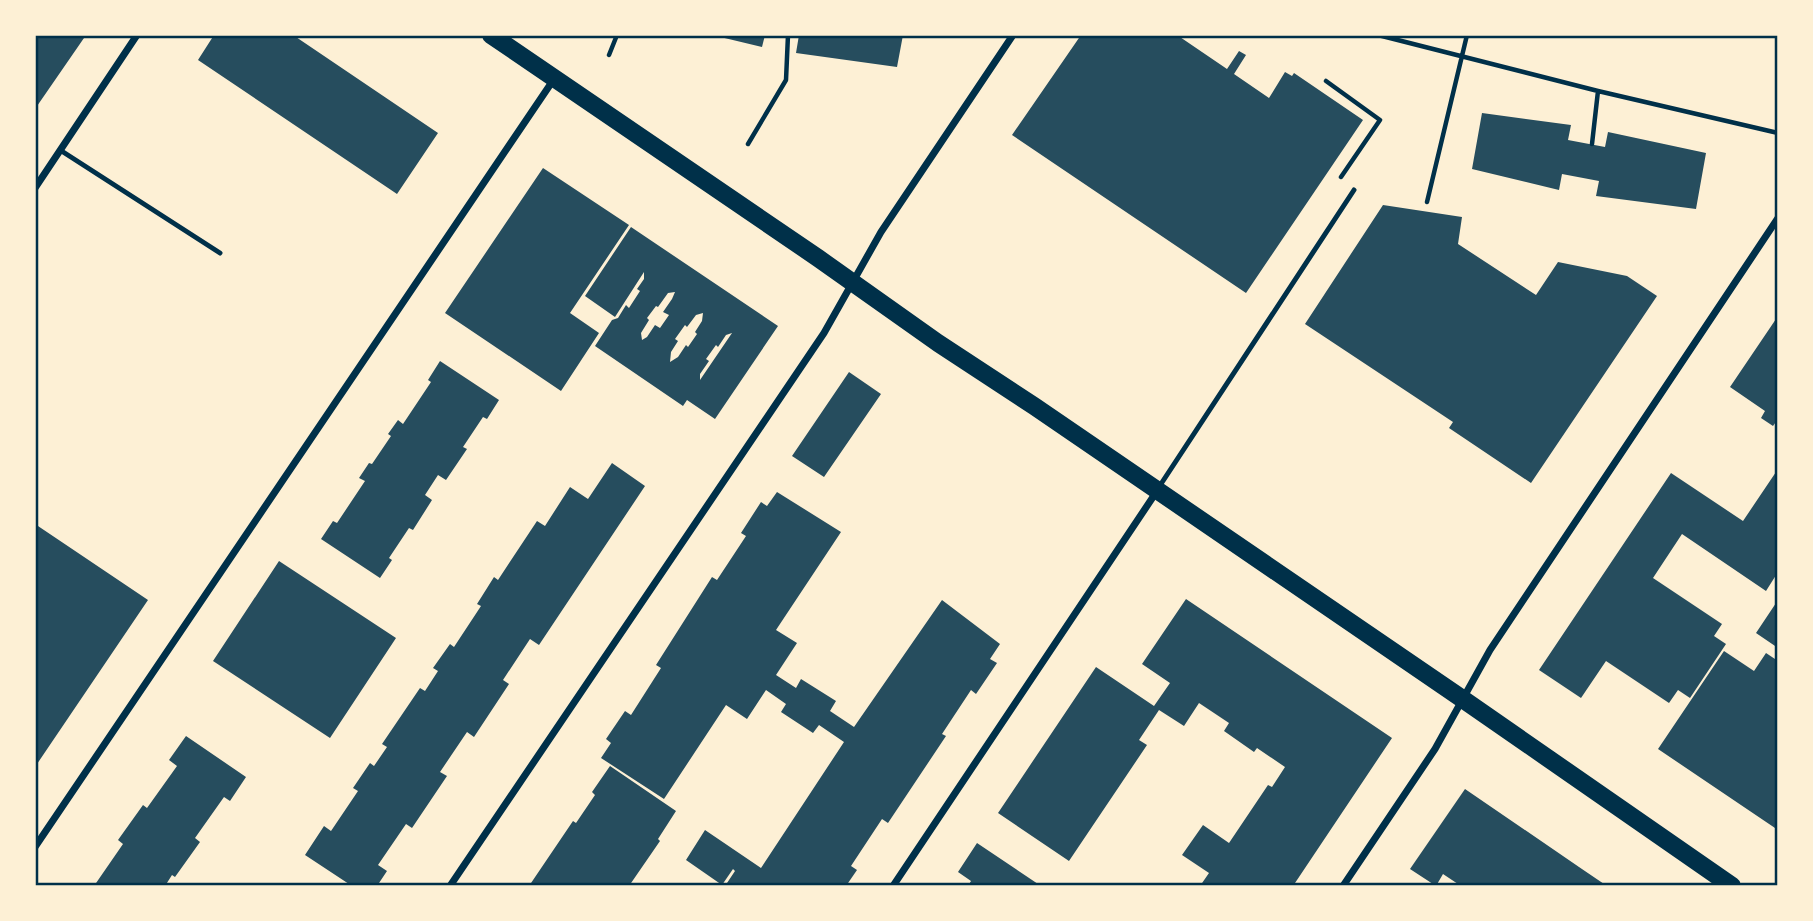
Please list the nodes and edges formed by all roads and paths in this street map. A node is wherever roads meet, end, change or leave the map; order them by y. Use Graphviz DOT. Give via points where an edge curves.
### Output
graph roads {
  1 [pos="137,35"];
  2 [pos="491,35"];
  3 [pos="617,35"];
  4 [pos="788,35"];
  5 [pos="1013,35"];
  6 [pos="1378,35"];
  7 [pos="1467,35"];
  8 [pos="609,55"];
  9 [pos="1461,57"];
  10 [pos="555,78"];
  11 [pos="1326,81"];
  12 [pos="1598,91"];
  13 [pos="1778,133"];
  14 [pos="748,144"];
  15 [pos="1592,144"];
  16 [pos="60,150"];
  17 [pos="35,188"];
  18 [pos="1354,190"];
  19 [pos="1427,202"];
  20 [pos="1778,218"];
  21 [pos="220,253"];
  22 [pos="852,282"];
  23 [pos="1157,490"];
  24 [pos="1464,700"];
  25 [pos="35,847"];
  26 [pos="450,886"];
  27 [pos="893,886"];
  28 [pos="1343,886"];
  29 [pos="1732,886"];
  1 -- 16 [label="street"];
  2 -- 10 [label="main road"];
  3 -- 8 [label="path"];
  4 -- 14 [label="path" via="786,80"];
  5 -- 22 [label="street"];
  6 -- 9 [label="path"];
  7 -- 9 [label="path"];
  9 -- 12 [label="path"];
  9 -- 19 [label="path"];
  10 -- 22 [label="main road"];
  10 -- 25 [label="street"];
  11 -- 18 [label="path" via="1380,120 1338,181"];
  12 -- 13 [label="path"];
  12 -- 15 [label="path"];
  16 -- 17 [label="street"];
  16 -- 21 [label="lane"];
  18 -- 23 [label="lane"];
  20 -- 24 [label="street" via="1490,650"];
  22 -- 23 [label="main road"];
  22 -- 26 [label="street" via="824,333"];
  23 -- 24 [label="main road"];
  23 -- 27 [label="street"];
  24 -- 28 [label="street"];
  24 -- 29 [label="main road"];
}
